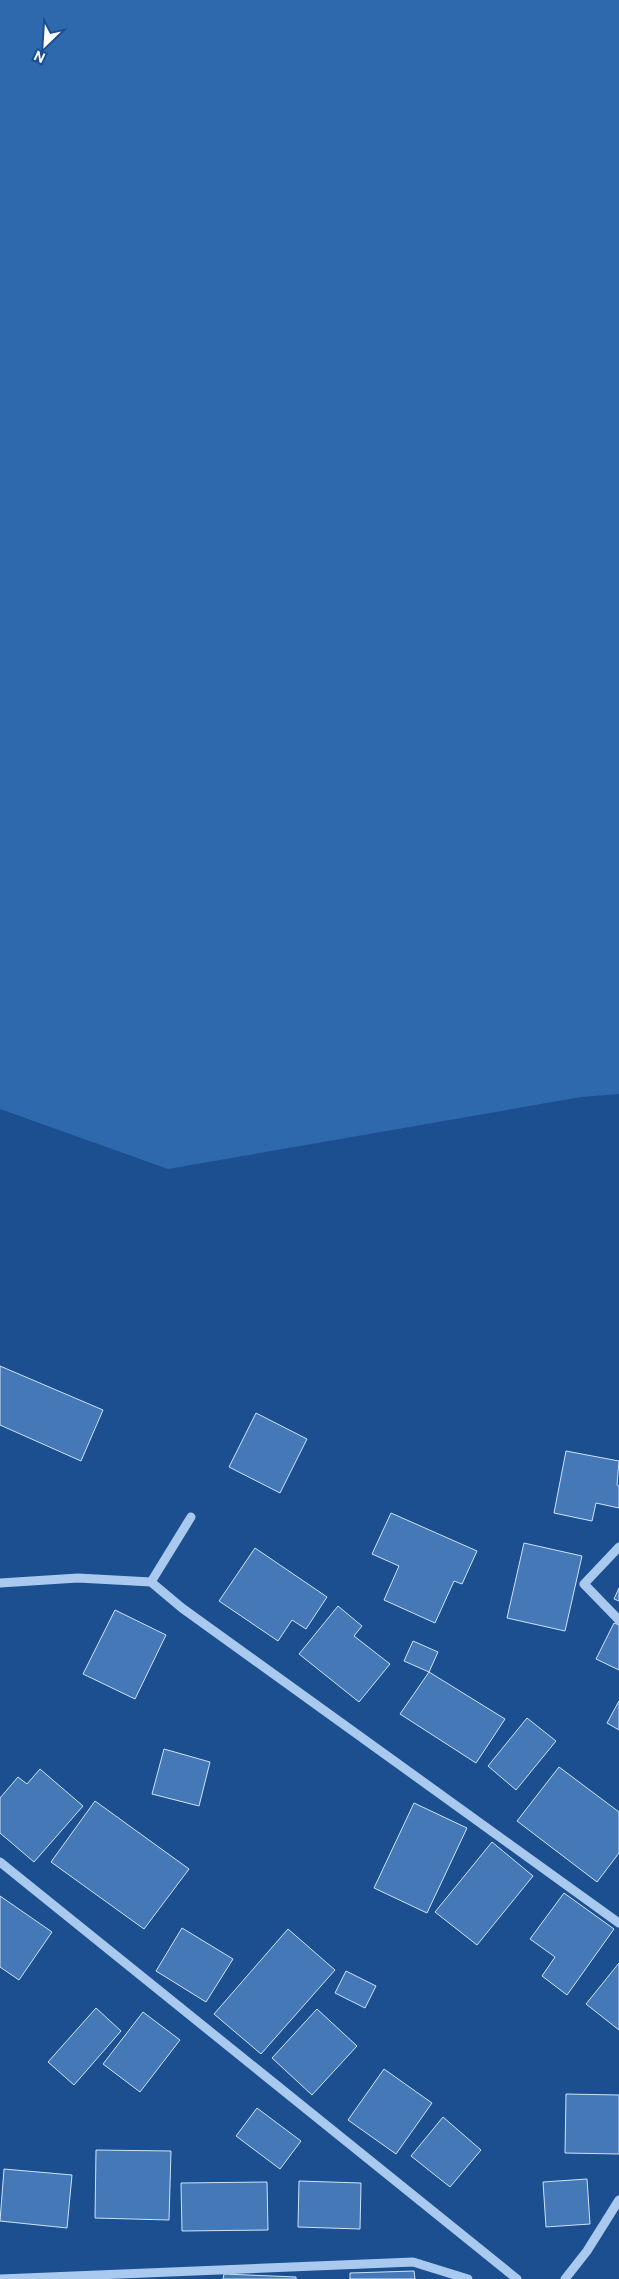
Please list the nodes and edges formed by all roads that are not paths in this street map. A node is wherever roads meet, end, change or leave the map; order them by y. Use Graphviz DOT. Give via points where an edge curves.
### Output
graph roads {
  1 [pos="191,1517"];
  2 [pos="619,1547"];
  3 [pos="151,1582"];
  4 [pos="0,1583"];
  5 [pos="619,1620"];
  6 [pos="0,1862"];
  7 [pos="619,1923"];
  8 [pos="619,2200"];
  9 [pos="0,2279"];
  10 [pos="468,2279"];
  11 [pos="517,2279"];
  12 [pos="565,2279"];
  1 -- 3 [label="street"];
  2 -- 5 [label="street" via="584,1584"];
  3 -- 4 [label="street" via="78,1578"];
  3 -- 7 [label="street" via="182,1608"];
  6 -- 11 [label="street"];
  8 -- 12 [label="street"];
  9 -- 10 [label="street" via="413,2262"];
}
